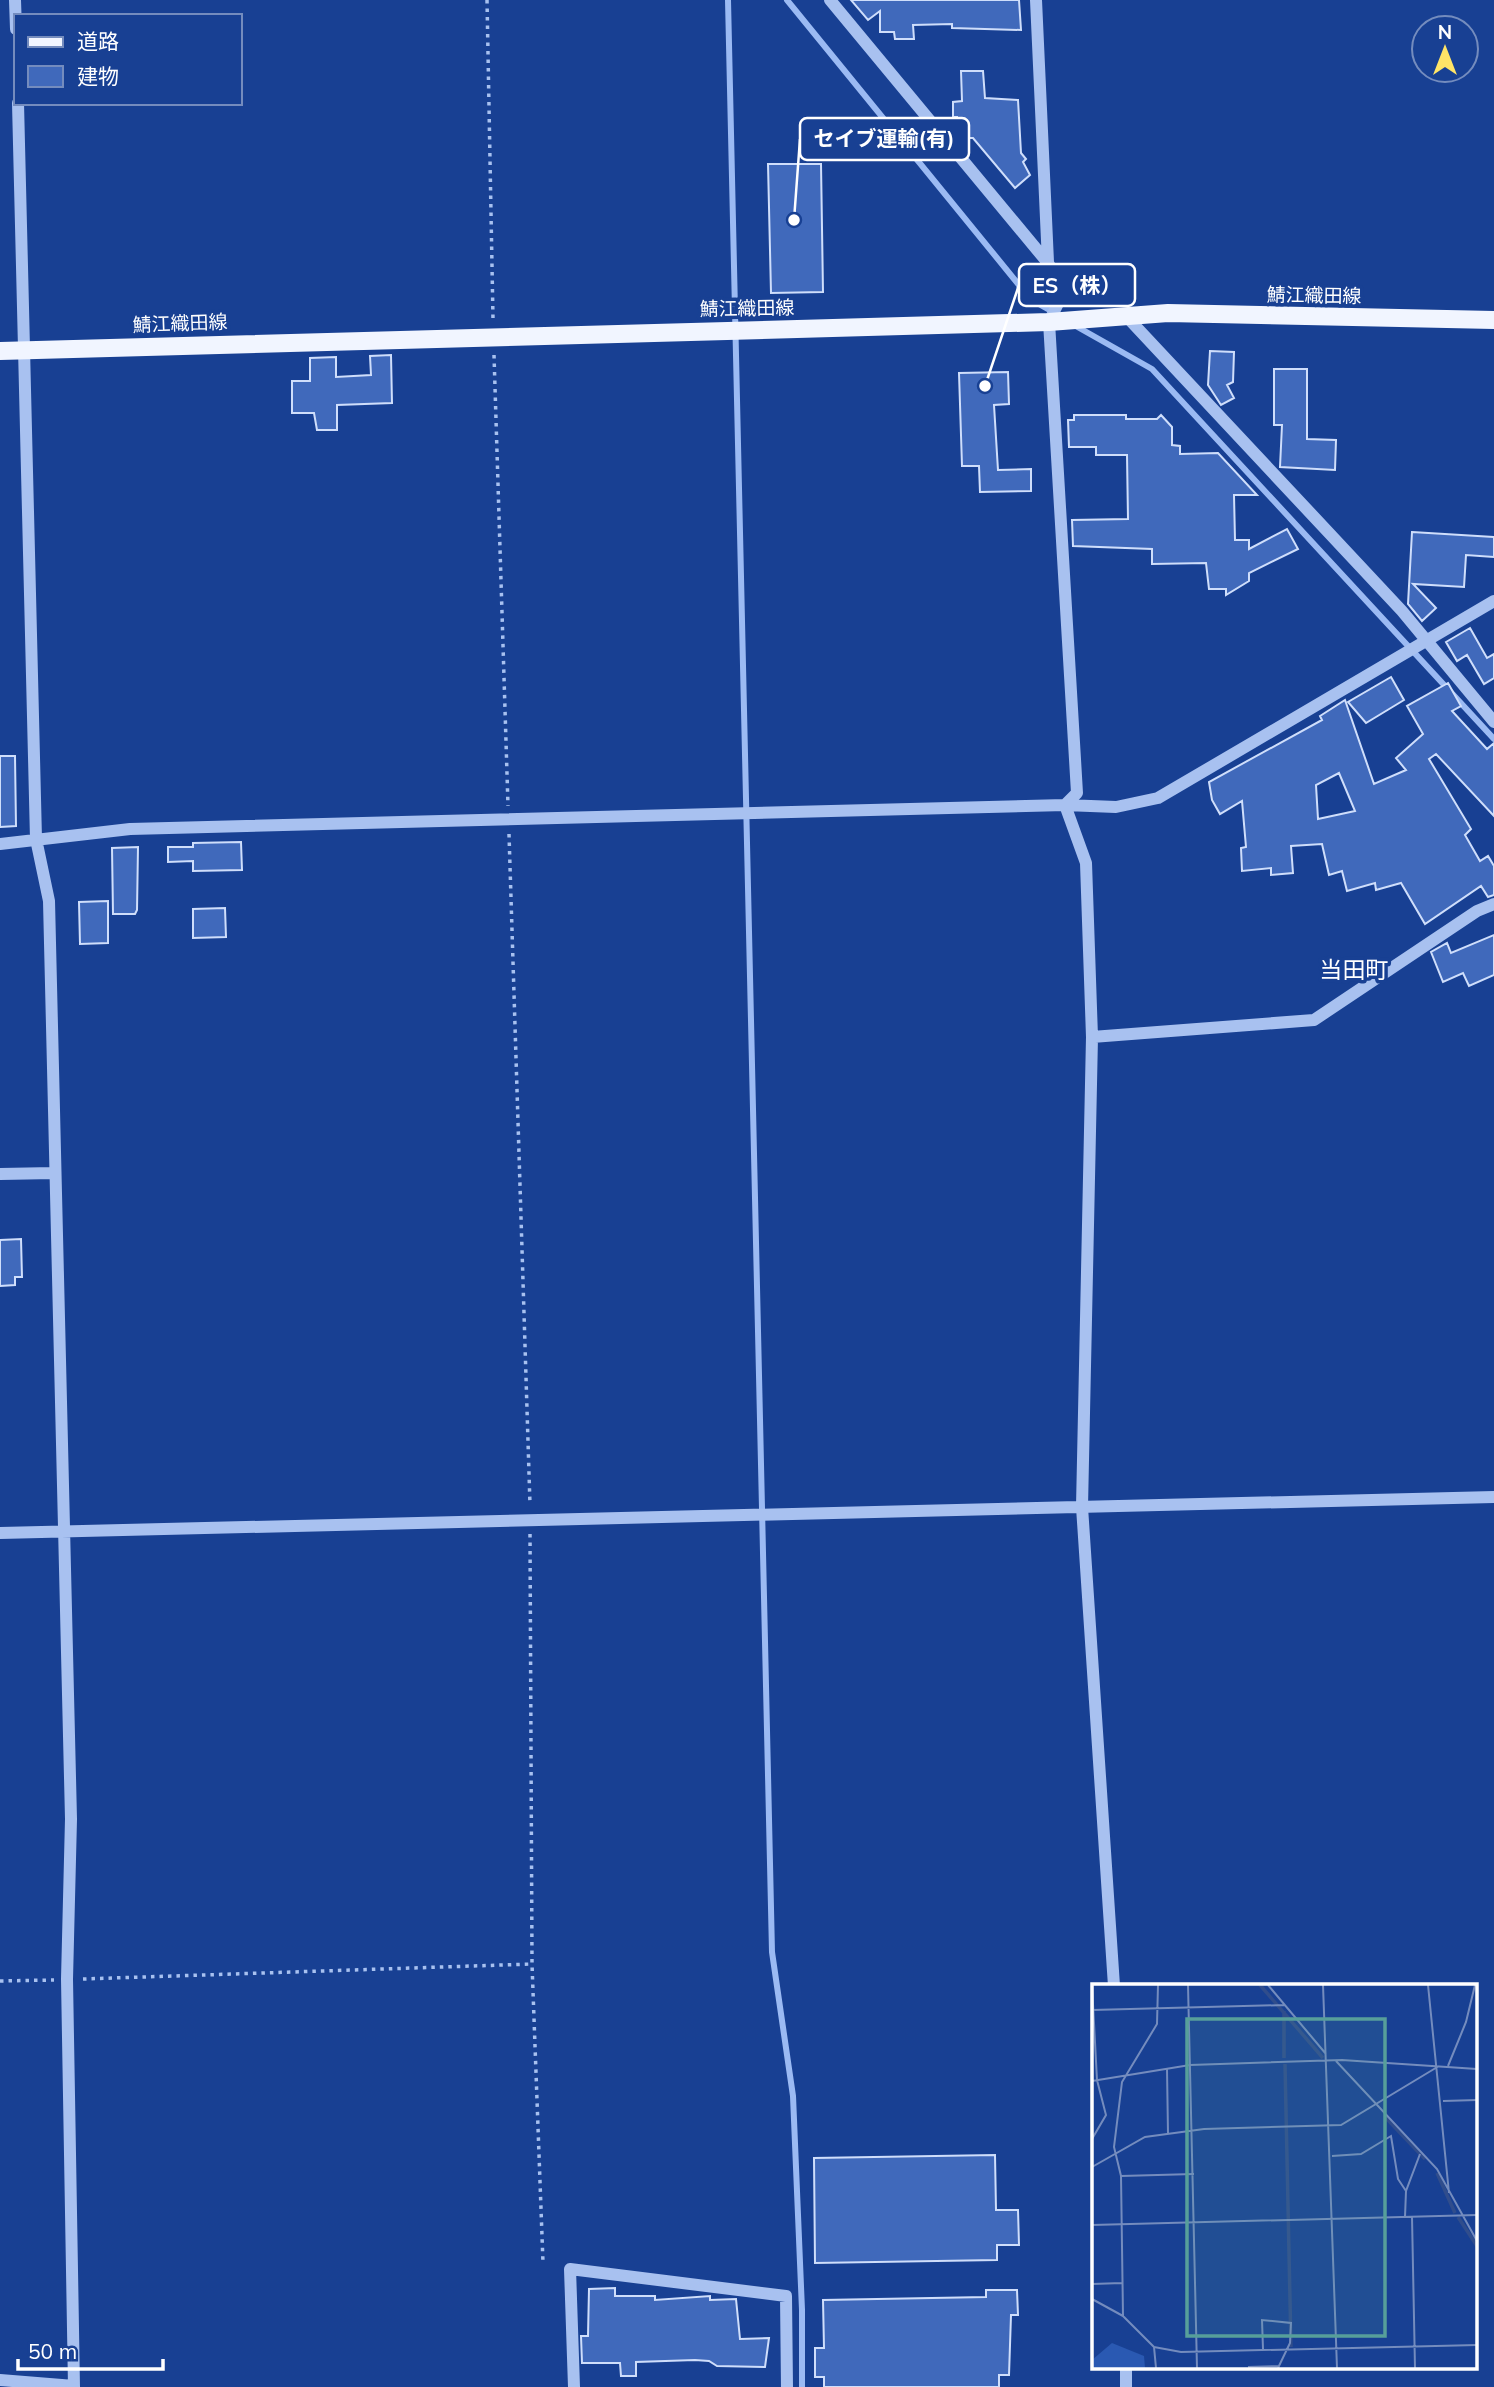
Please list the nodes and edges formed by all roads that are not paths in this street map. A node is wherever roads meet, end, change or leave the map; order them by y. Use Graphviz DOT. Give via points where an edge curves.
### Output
graph roads {
  1 [pos="830,0"];
  2 [pos="1036,0"];
  3 [pos="18,105"];
  4 [pos="1048,262"];
  5 [pos="1126,316"];
  6 [pos="1494,320"];
  7 [pos="1049,322"];
  8 [pos="24,348"];
  9 [pos="0,351"];
  10 [pos="1494,601"];
  11 [pos="1425,640"];
  12 [pos="1494,722"];
  13 [pos="1065,805"];
  14 [pos="36,839"];
  15 [pos="0,844"];
  16 [pos="1494,904"];
  17 [pos="1092,1037"];
  18 [pos="54,1173"];
  19 [pos="0,1174"];
  20 [pos="1494,1497"];
  21 [pos="1083,1507"];
  22 [pos="63,1532"];
  23 [pos="0,1533"];
  24 [pos="1114,1984"];
  25 [pos="0,2381"];
  26 [pos="74,2387"];
  27 [pos="573,2387"];
  28 [pos="788,2387"];
  1 -- 4 [label="street"];
  2 -- 4 [label="street"];
  3 -- 8 [label="street"];
  4 -- 7 [label="street" via="1064,292"];
  5 -- 6 [label="main road, 鯖江織田線"];
  5 -- 7 [label="main road, 鯖江織田線"];
  5 -- 11 [label="street"];
  7 -- 8 [label="main road, 鯖江織田線"];
  7 -- 13 [label="street" via="1077,793"];
  8 -- 9 [label="main road, 鯖江織田線"];
  8 -- 14 [label="street"];
  10 -- 11 [label="street"];
  11 -- 12 [label="street"];
  11 -- 13 [label="street" via="1158,798 1116,807"];
  13 -- 14 [label="street" via="130,829"];
  13 -- 17 [label="street" via="1086,863"];
  14 -- 15 [label="street"];
  14 -- 18 [label="street" via="49,901"];
  16 -- 17 [label="street" via="1314,1020"];
  17 -- 21 [label="street"];
  18 -- 19 [label="street"];
  18 -- 22 [label="street"];
  20 -- 21 [label="street"];
  21 -- 22 [label="street"];
  21 -- 24 [label="street"];
  22 -- 23 [label="street"];
  22 -- 26 [label="street" via="71,1819 66,1979"];
  25 -- 26 [label="street"];
  27 -- 28 [label="street" via="570,2269 786,2296"];
}
